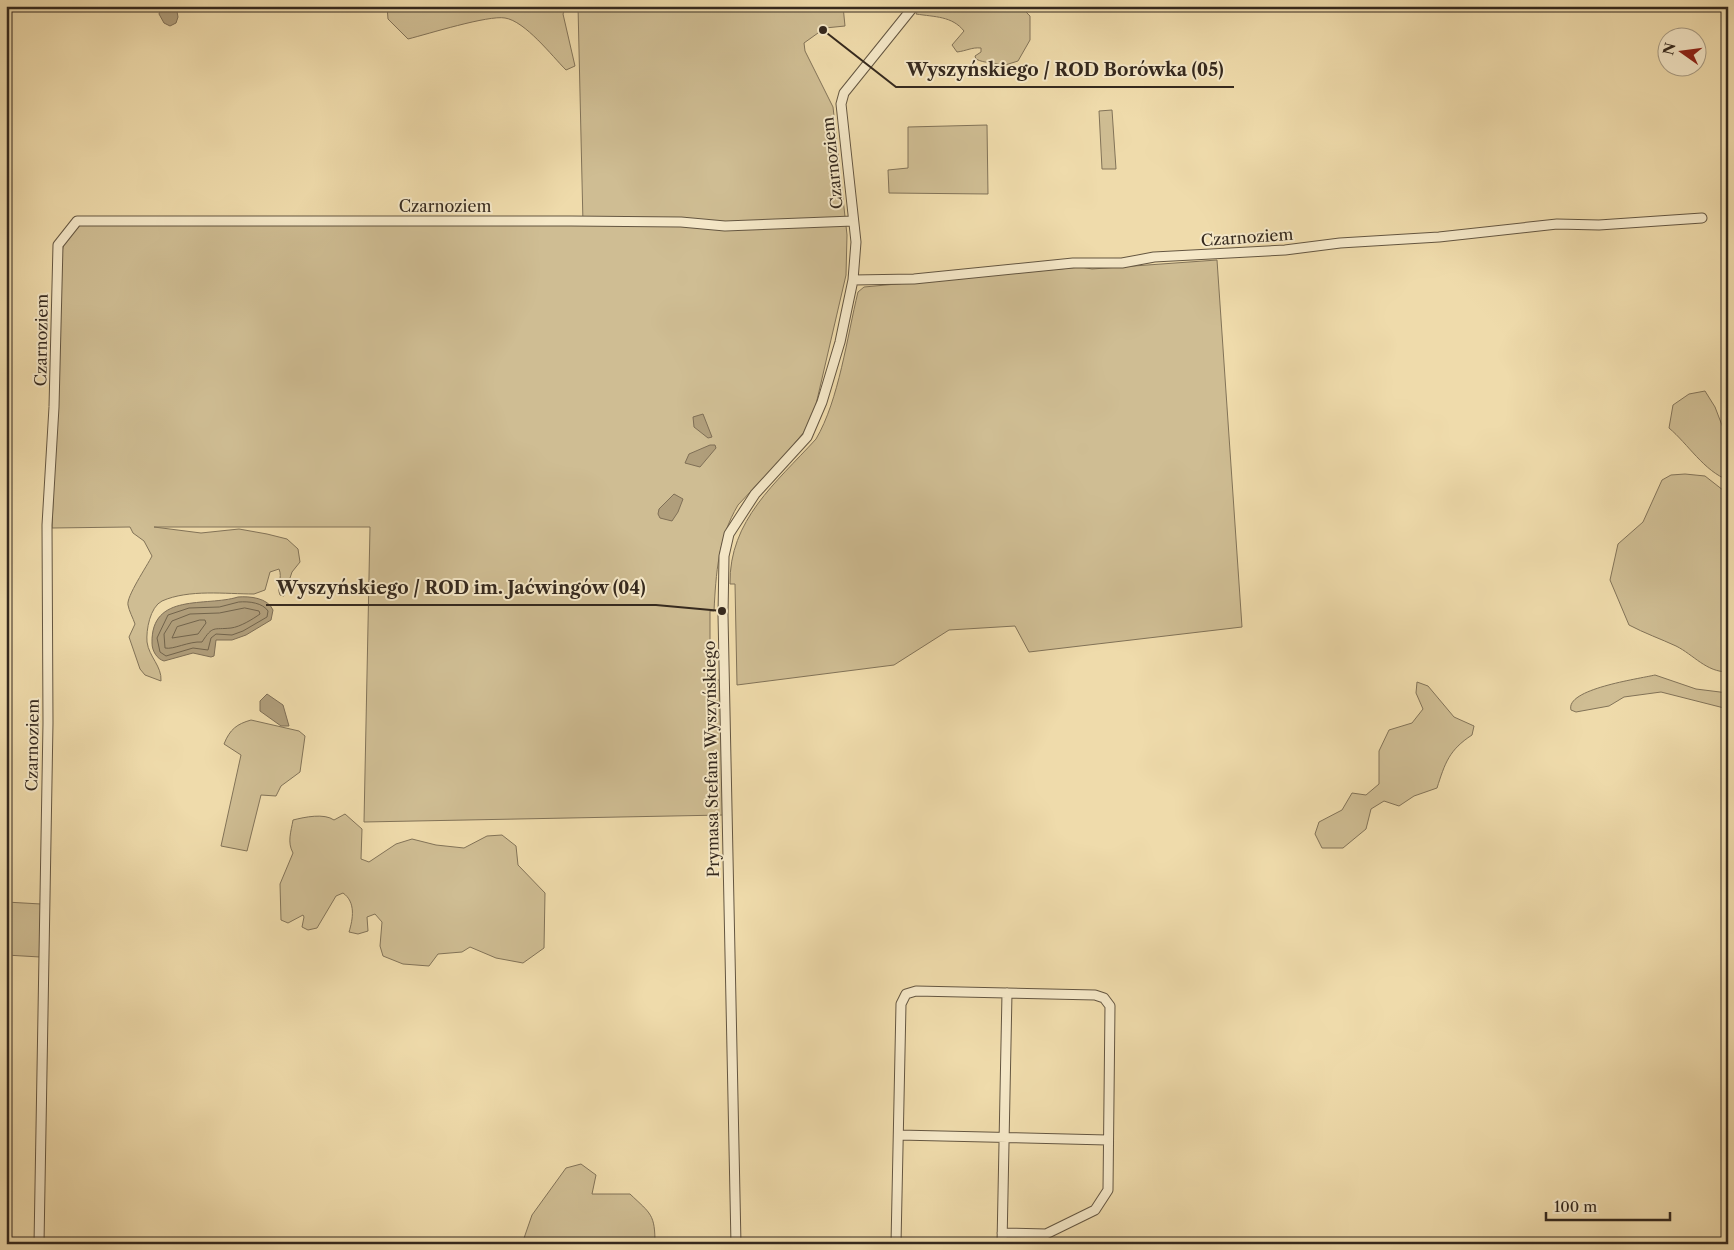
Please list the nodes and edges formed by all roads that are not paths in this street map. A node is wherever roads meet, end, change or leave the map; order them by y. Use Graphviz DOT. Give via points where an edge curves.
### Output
graph roads {
  1 [pos="914,6"];
  2 [pos="1702,218"];
  3 [pos="854,221"];
  4 [pos="853,280"];
  5 [pos="1007,993"];
  6 [pos="899,1135"];
  7 [pos="1004,1138"];
  8 [pos="1107,1140"];
  9 [pos="1002,1234"];
  10 [pos="39,1244"];
  11 [pos="736,1244"];
  12 [pos="896,1244"];
  13 [pos="1002,1244"];
  1 -- 3 [label="street, Czarnoziem" via="844,93 841,104"];
  2 -- 4 [label="street, Czarnoziem" via="1599,225 1557,224 1439,238 1073,263 914,279"];
  3 -- 4 [label="street, Czarnoziem"];
  3 -- 10 [label="street, Czarnoziem" via="717,226 682,222 562,221 77,221 67,232 58,245 47,525 48,723"];
  4 -- 11 [label="street, Prymasa Stefana Wyszyńskiego" via="840,342 813,425 807,437 744,508 730,534 724,556"];
  5 -- 6 [label="street" via="916,991 906,994 901,1004"];
  5 -- 7 [label="street"];
  5 -- 8 [label="street" via="1095,995 1104,998 1110,1006"];
  6 -- 7 [label="street"];
  6 -- 12 [label="street"];
  7 -- 8 [label="street"];
  7 -- 9 [label="street"];
  8 -- 9 [label="street" via="1108,1190 1095,1210 1046,1234"];
  9 -- 13 [label="street"];
}
